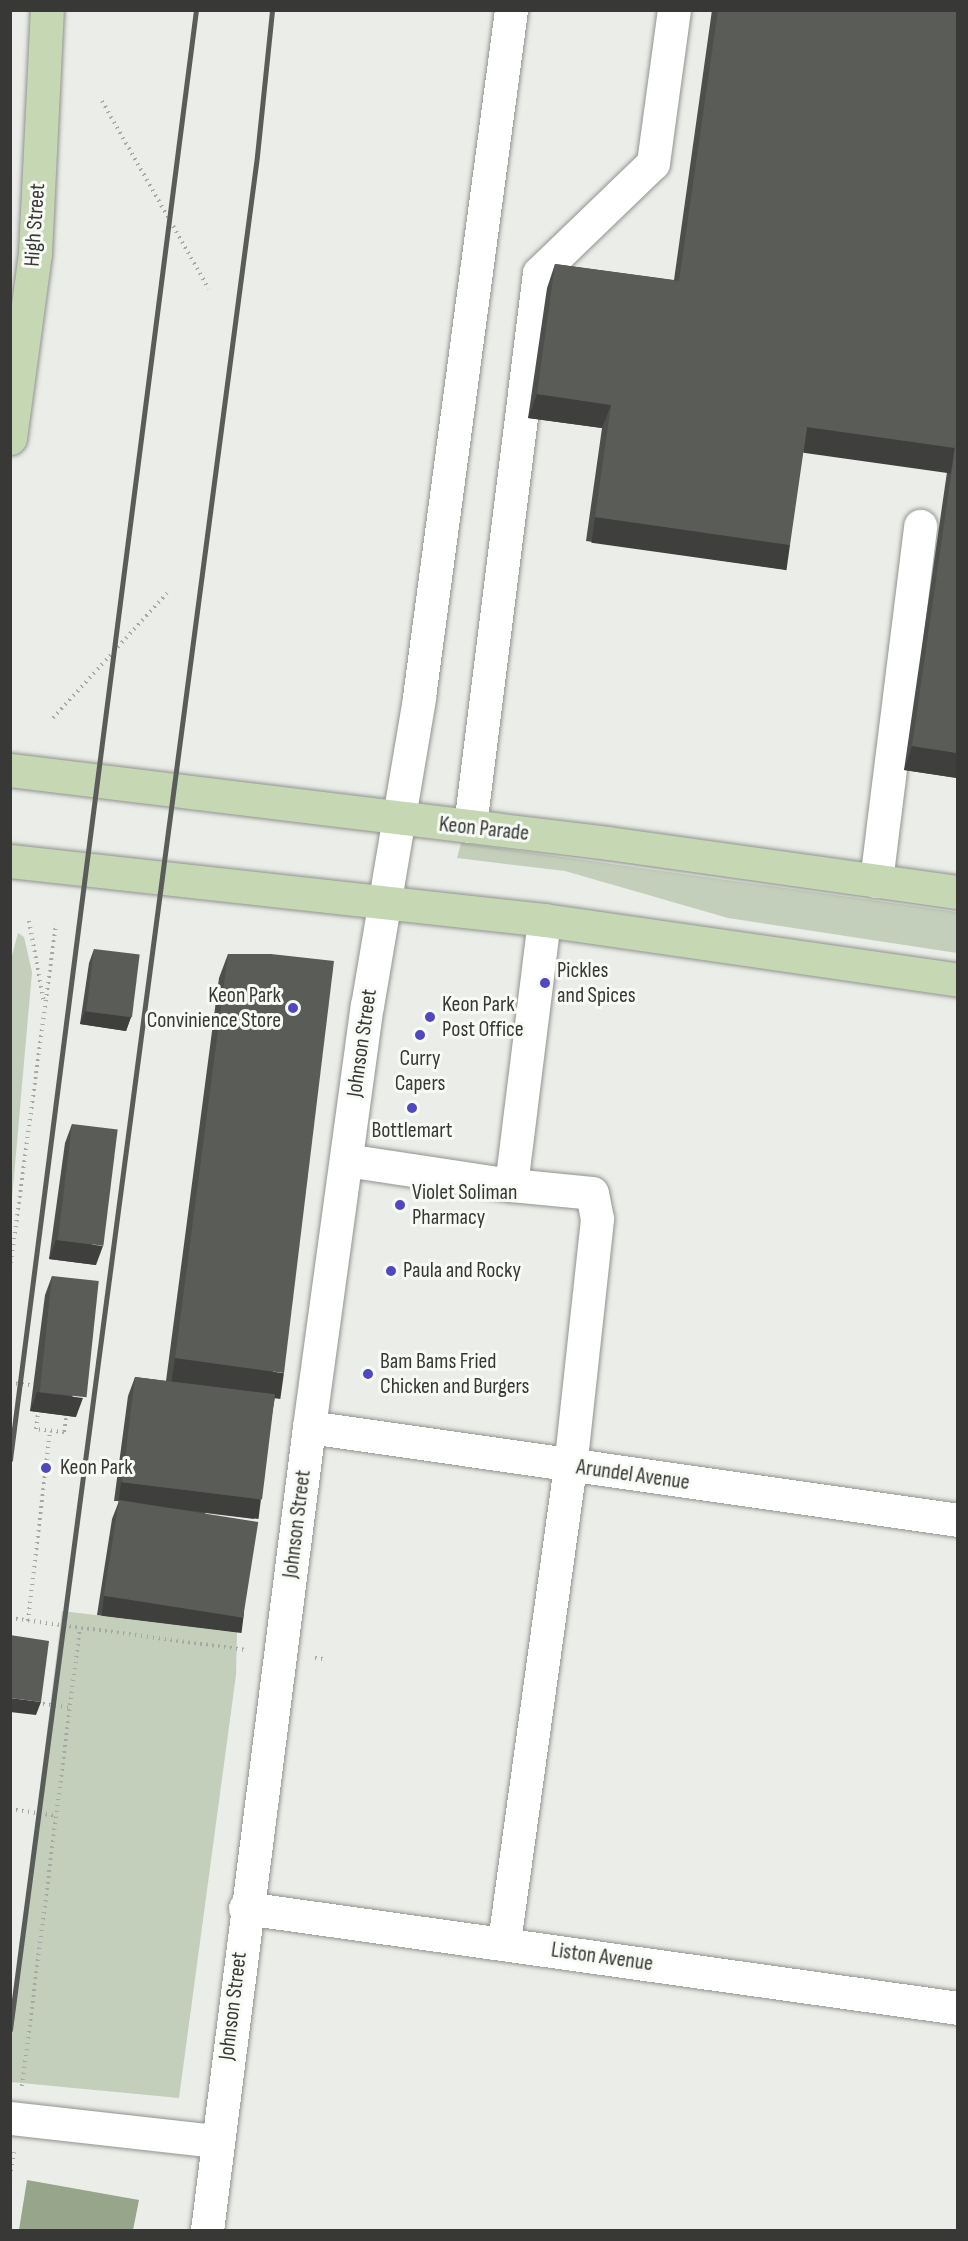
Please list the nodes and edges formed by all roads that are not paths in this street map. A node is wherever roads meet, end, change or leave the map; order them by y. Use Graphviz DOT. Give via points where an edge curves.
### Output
graph roads {
  1 [pos="47,10"];
  2 [pos="511,10"];
  3 [pos="674,10"];
  4 [pos="10,438"];
  5 [pos="921,526"];
  6 [pos="10,770"];
  7 [pos="400,819"];
  8 [pos="470,826"];
  9 [pos="10,861"];
  10 [pos="876,881"];
  11 [pos="957,892"];
  12 [pos="384,904"];
  13 [pos="544,920"];
  14 [pos="957,980"];
  15 [pos="346,1160"];
  16 [pos="511,1185"];
  17 [pos="309,1427"];
  18 [pos="570,1466"];
  19 [pos="957,1520"];
  20 [pos="245,1908"];
  21 [pos="504,1942"];
  22 [pos="957,2008"];
  23 [pos="16,2104"];
  24 [pos="216,2141"];
  25 [pos="207,2230"];
  1 -- 4 [label="main road, High Street" via="34,253"];
  2 -- 7 [label="street, Johnson Street"];
  3 -- 8 [label="street" via="653,163 539,273"];
  5 -- 10 [label="street"];
  6 -- 7 [label="main road, Keon Parade"];
  7 -- 8 [label="main road, Keon Parade"];
  7 -- 12 [label="street, Johnson Street"];
  8 -- 10 [label="main road, Keon Parade"];
  9 -- 12 [label="main road"];
  10 -- 11 [label="main road, Keon Parade"];
  12 -- 13 [label="main road"];
  12 -- 15 [label="street, Johnson Street"];
  13 -- 14 [label="main road"];
  13 -- 16 [label="street"];
  15 -- 16 [label="street"];
  15 -- 17 [label="street, Johnson Street"];
  16 -- 18 [label="street" via="592,1193 597,1219"];
  17 -- 18 [label="street, Arundel Avenue"];
  17 -- 20 [label="street, Johnson Street"];
  18 -- 19 [label="street, Arundel Avenue"];
  18 -- 21 [label="street"];
  20 -- 21 [label="street, Liston Avenue"];
  20 -- 24 [label="street, Johnson Street"];
  21 -- 22 [label="street, Liston Avenue"];
  23 -- 24 [label="street"];
  24 -- 25 [label="street, Johnson Street"];
}
